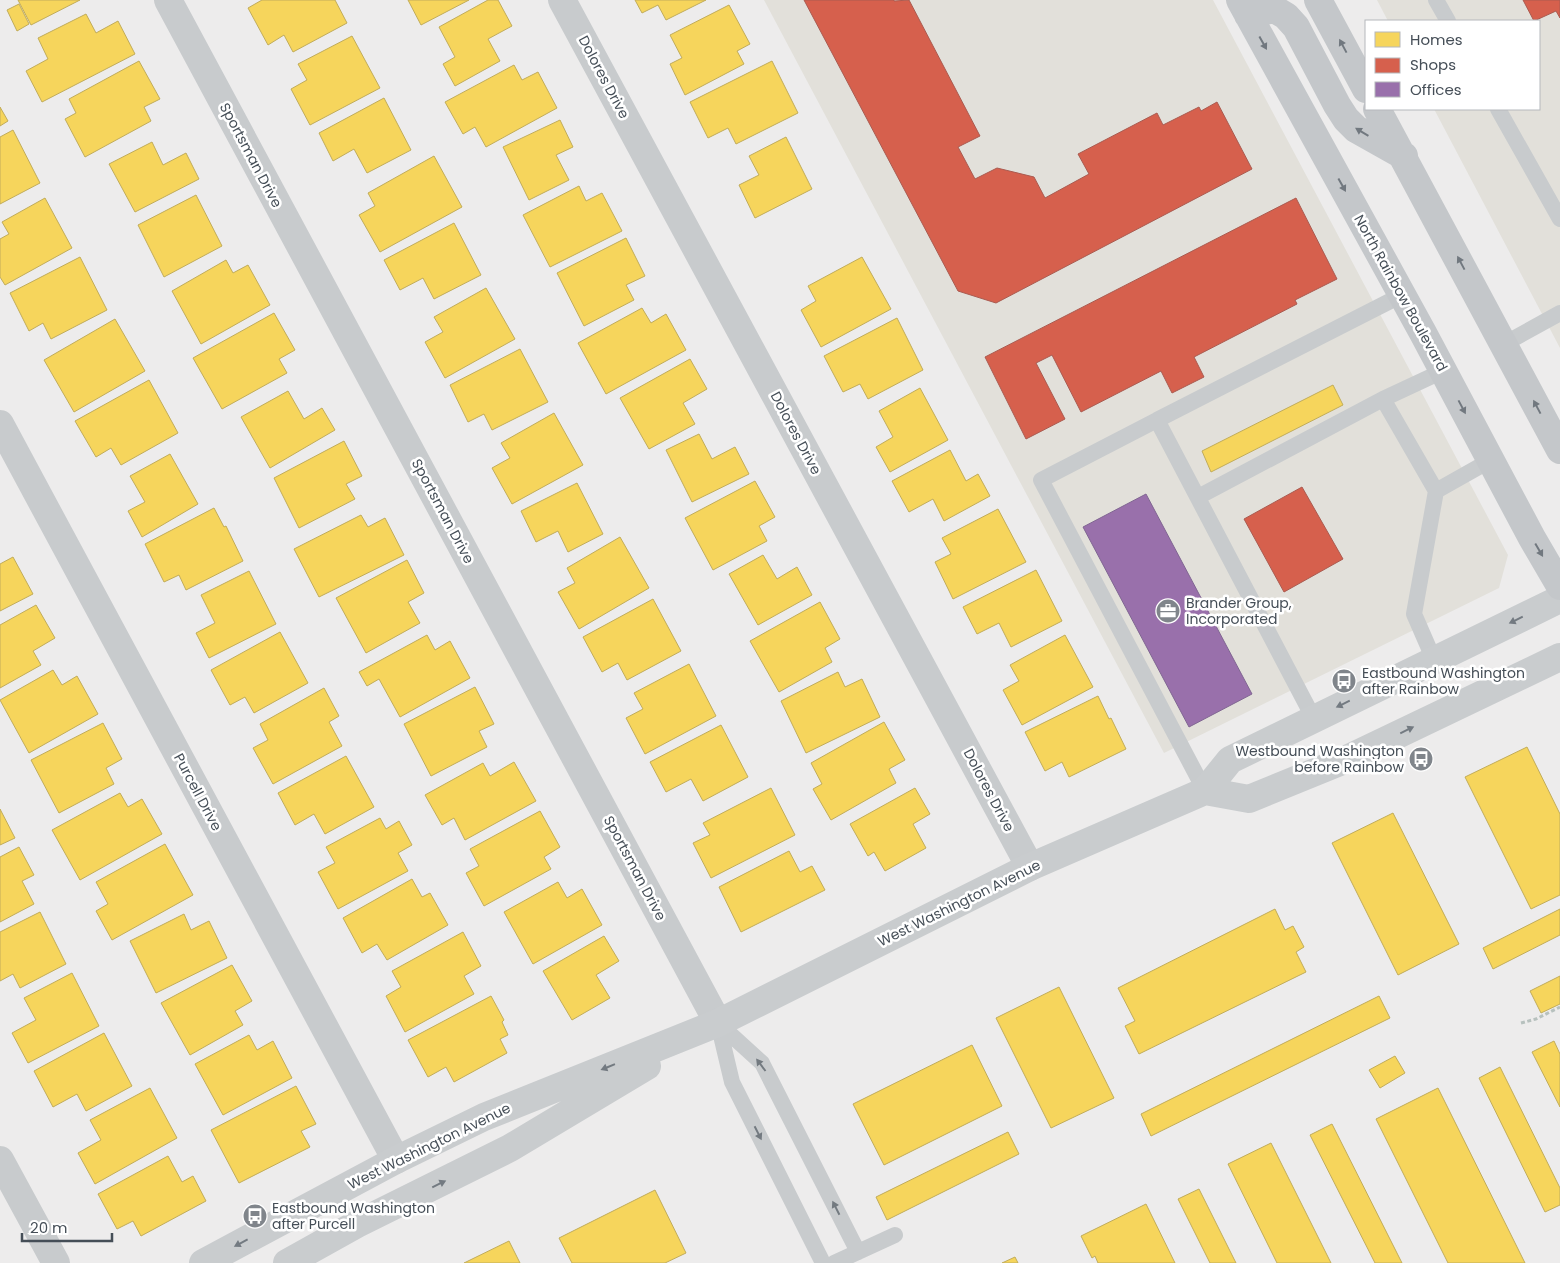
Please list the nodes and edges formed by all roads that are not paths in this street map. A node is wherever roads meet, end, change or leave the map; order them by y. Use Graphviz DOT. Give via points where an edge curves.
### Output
graph roads {
  1 [pos="168,0"];
  2 [pos="562,0"];
  3 [pos="1318,0"];
  4 [pos="1436,0"];
  5 [pos="1244,7"];
  6 [pos="1447,20"];
  7 [pos="1365,87"];
  8 [pos="1378,110"];
  9 [pos="1499,110"];
  10 [pos="1404,156"];
  11 [pos="1560,219"];
  12 [pos="1402,295"];
  13 [pos="1560,313"];
  14 [pos="1504,344"];
  15 [pos="1443,371"];
  16 [pos="1383,400"];
  17 [pos="1157,420"];
  18 [pos="0,424"];
  19 [pos="1560,450"];
  20 [pos="1491,460"];
  21 [pos="1436,491"];
  22 [pos="1198,497"];
  23 [pos="1560,586"];
  24 [pos="1560,599"];
  25 [pos="1560,657"];
  26 [pos="1434,660"];
  27 [pos="1314,719"];
  28 [pos="1205,791"];
  29 [pos="1030,867"];
  30 [pos="718,1022"];
  31 [pos="0,1160"];
  32 [pos="396,1160"];
  33 [pos="895,1235"];
  34 [pos="858,1252"];
  35 [pos="56,1263"];
  36 [pos="203,1263"];
  37 [pos="287,1263"];
  38 [pos="823,1263"];
  39 [pos="834,1263"];
  1 -- 30 [label="street, Sportsman Drive"];
  2 -- 29 [label="street, Dolores Drive"];
  7 -- 3 [label="main road, one-way"];
  4 -- 6 [label="lane"];
  10 -- 5 [label="main road, one-way" via="1356,129 1346,119 1296,27 1286,16 1274,9"];
  5 -- 12 [label="main road, North Rainbow Boulevard, one-way"];
  8 -- 10 [label="main road"];
  9 -- 11 [label="lane"];
  14 -- 10 [label="main road, one-way"];
  12 -- 15 [label="main road, North Rainbow Boulevard"];
  12 -- 17 [label="lane"];
  13 -- 14 [label="lane"];
  19 -- 14 [label="main road, one-way"];
  15 -- 16 [label="lane"];
  15 -- 20 [label="main road, North Rainbow Boulevard, one-way"];
  16 -- 21 [label="lane"];
  16 -- 22 [label="lane"];
  17 -- 22 [label="lane"];
  17 -- 28 [label="lane" via="1041,480"];
  18 -- 32 [label="street, Purcell Drive"];
  20 -- 21 [label="lane"];
  20 -- 23 [label="main road, North Rainbow Boulevard, one-way"];
  21 -- 26 [label="lane" via="1414,614"];
  22 -- 27 [label="lane"];
  24 -- 26 [label="main road, West Washington Avenue, one-way"];
  28 -- 25 [label="main road, one-way" via="1249,799 1347,759"];
  26 -- 27 [label="main road, West Washington Avenue, one-way"];
  27 -- 28 [label="main road, West Washington Avenue" via="1230,760"];
  28 -- 29 [label="main road, West Washington Avenue"];
  29 -- 30 [label="main road, West Washington Avenue"];
  30 -- 32 [label="main road, West Washington Avenue, one-way" via="484,1117"];
  34 -- 30 [label="lane, one-way" via="762,1063"];
  37 -- 30 [label="main road, West Washington Avenue, one-way" via="510,1148"];
  30 -- 38 [label="lane, one-way" via="732,1082"];
  31 -- 35 [label="street"];
  32 -- 36 [label="main road, West Washington Avenue, one-way"];
  33 -- 34 [label="lane"];
  34 -- 39 [label="lane"];
}
